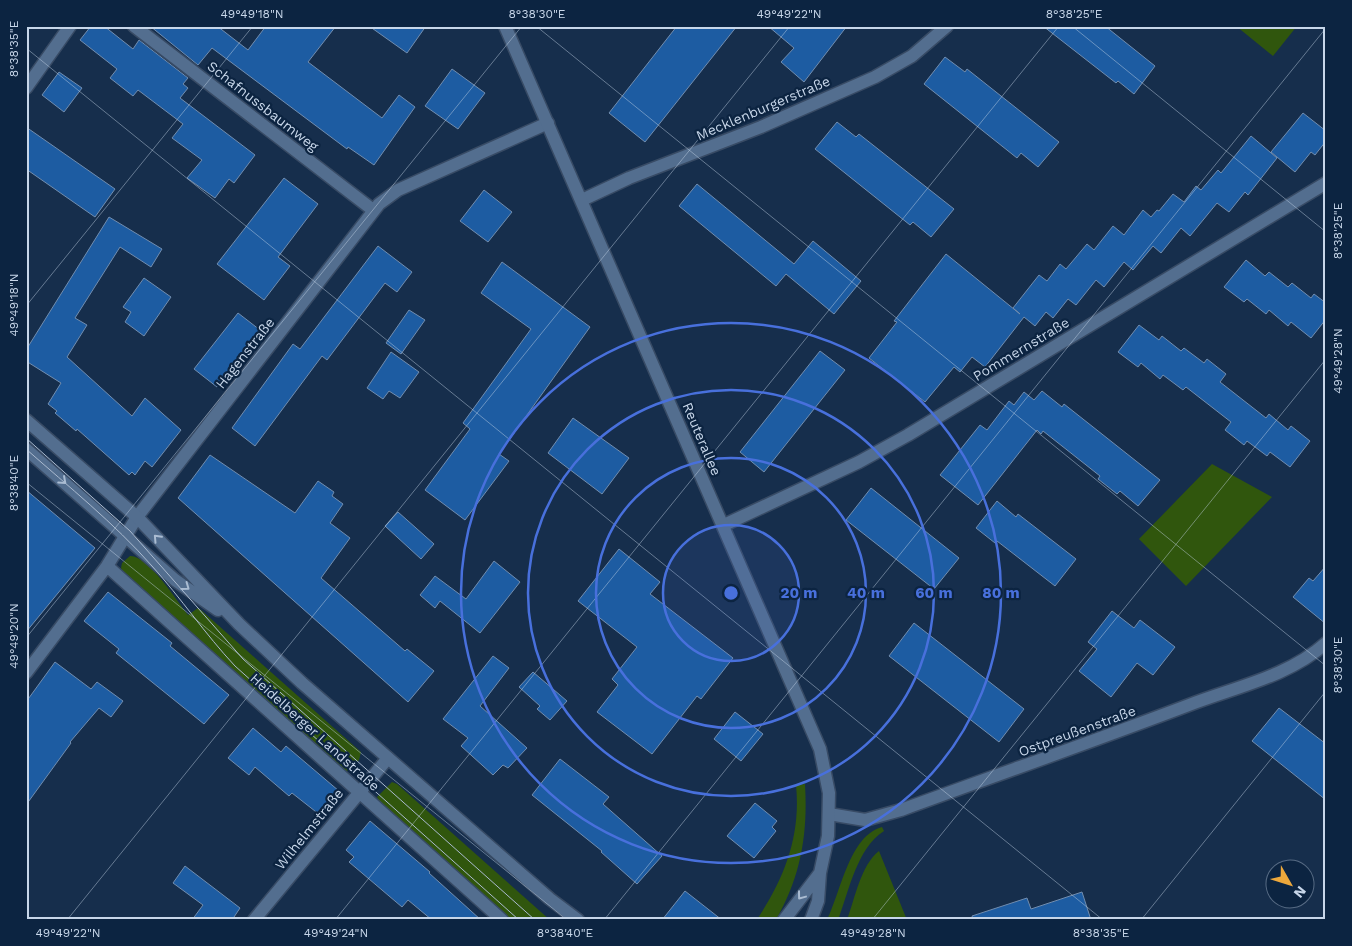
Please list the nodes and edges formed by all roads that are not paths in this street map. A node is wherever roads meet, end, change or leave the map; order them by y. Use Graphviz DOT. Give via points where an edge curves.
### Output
graph roads {
  1 [pos="70,26"];
  2 [pos="134,26"];
  3 [pos="505,26"];
  4 [pos="947,26"];
  5 [pos="26,88"];
  6 [pos="548,124"];
  7 [pos="1326,183"];
  8 [pos="582,200"];
  9 [pos="373,210"];
  10 [pos="26,420"];
  11 [pos="26,449"];
  12 [pos="137,517"];
  13 [pos="724,525"];
  14 [pos="126,538"];
  15 [pos="107,566"];
  16 [pos="239,624"];
  17 [pos="1326,643"];
  18 [pos="26,673"];
  19 [pos="388,758"];
  20 [pos="359,792"];
  21 [pos="830,814"];
  22 [pos="820,873"];
  23 [pos="254,920"];
  24 [pos="502,920"];
  25 [pos="578,920"];
  26 [pos="784,920"];
  27 [pos="811,920"];
  1 -- 5 [label="street"];
  2 -- 9 [label="street, Schafnussbaumweg"];
  3 -- 6 [label="street, Reuterallee"];
  4 -- 8 [label="street, Mecklenburgerstraße" via="912,56 875,77"];
  6 -- 8 [label="street, Reuterallee"];
  6 -- 9 [label="street, Hagenstraße" via="398,190"];
  7 -- 13 [label="street, Pommernstraße" via="908,435 859,462"];
  8 -- 13 [label="street, Reuterallee"];
  9 -- 12 [label="street, Hagenstraße"];
  10 -- 12 [label="street, Heidelberger Landstraße"];
  11 -- 14 [label="street, Heidelberger Landstraße, one-way"];
  12 -- 14 [label="street, Hagenstraße"];
  16 -- 12 [label="street, Heidelberger Landstraße, one-way"];
  13 -- 21 [label="street, Reuterallee" via="820,749"];
  14 -- 15 [label="street, Hagenstraße"];
  14 -- 16 [label="street, Heidelberger Landstraße, one-way" via="176,580"];
  15 -- 18 [label="street, Hagenstraße"];
  15 -- 20 [label="street, Heidelberger Landstraße"];
  16 -- 19 [label="street, Heidelberger Landstraße"];
  17 -- 21 [label="street, Ostpreußenstraße" via="1302,661 1241,688 901,810 866,820"];
  19 -- 20 [label="street, Wilhelmstraße"];
  19 -- 25 [label="street, Heidelberger Landstraße"];
  20 -- 23 [label="street, Wilhelmstraße"];
  20 -- 24 [label="street, Heidelberger Landstraße"];
  21 -- 22 [label="street, Reuterallee"];
  22 -- 26 [label="street, Reuterallee, one-way"];
  22 -- 27 [label="street, Reuterallee" via="818,901"];
}
